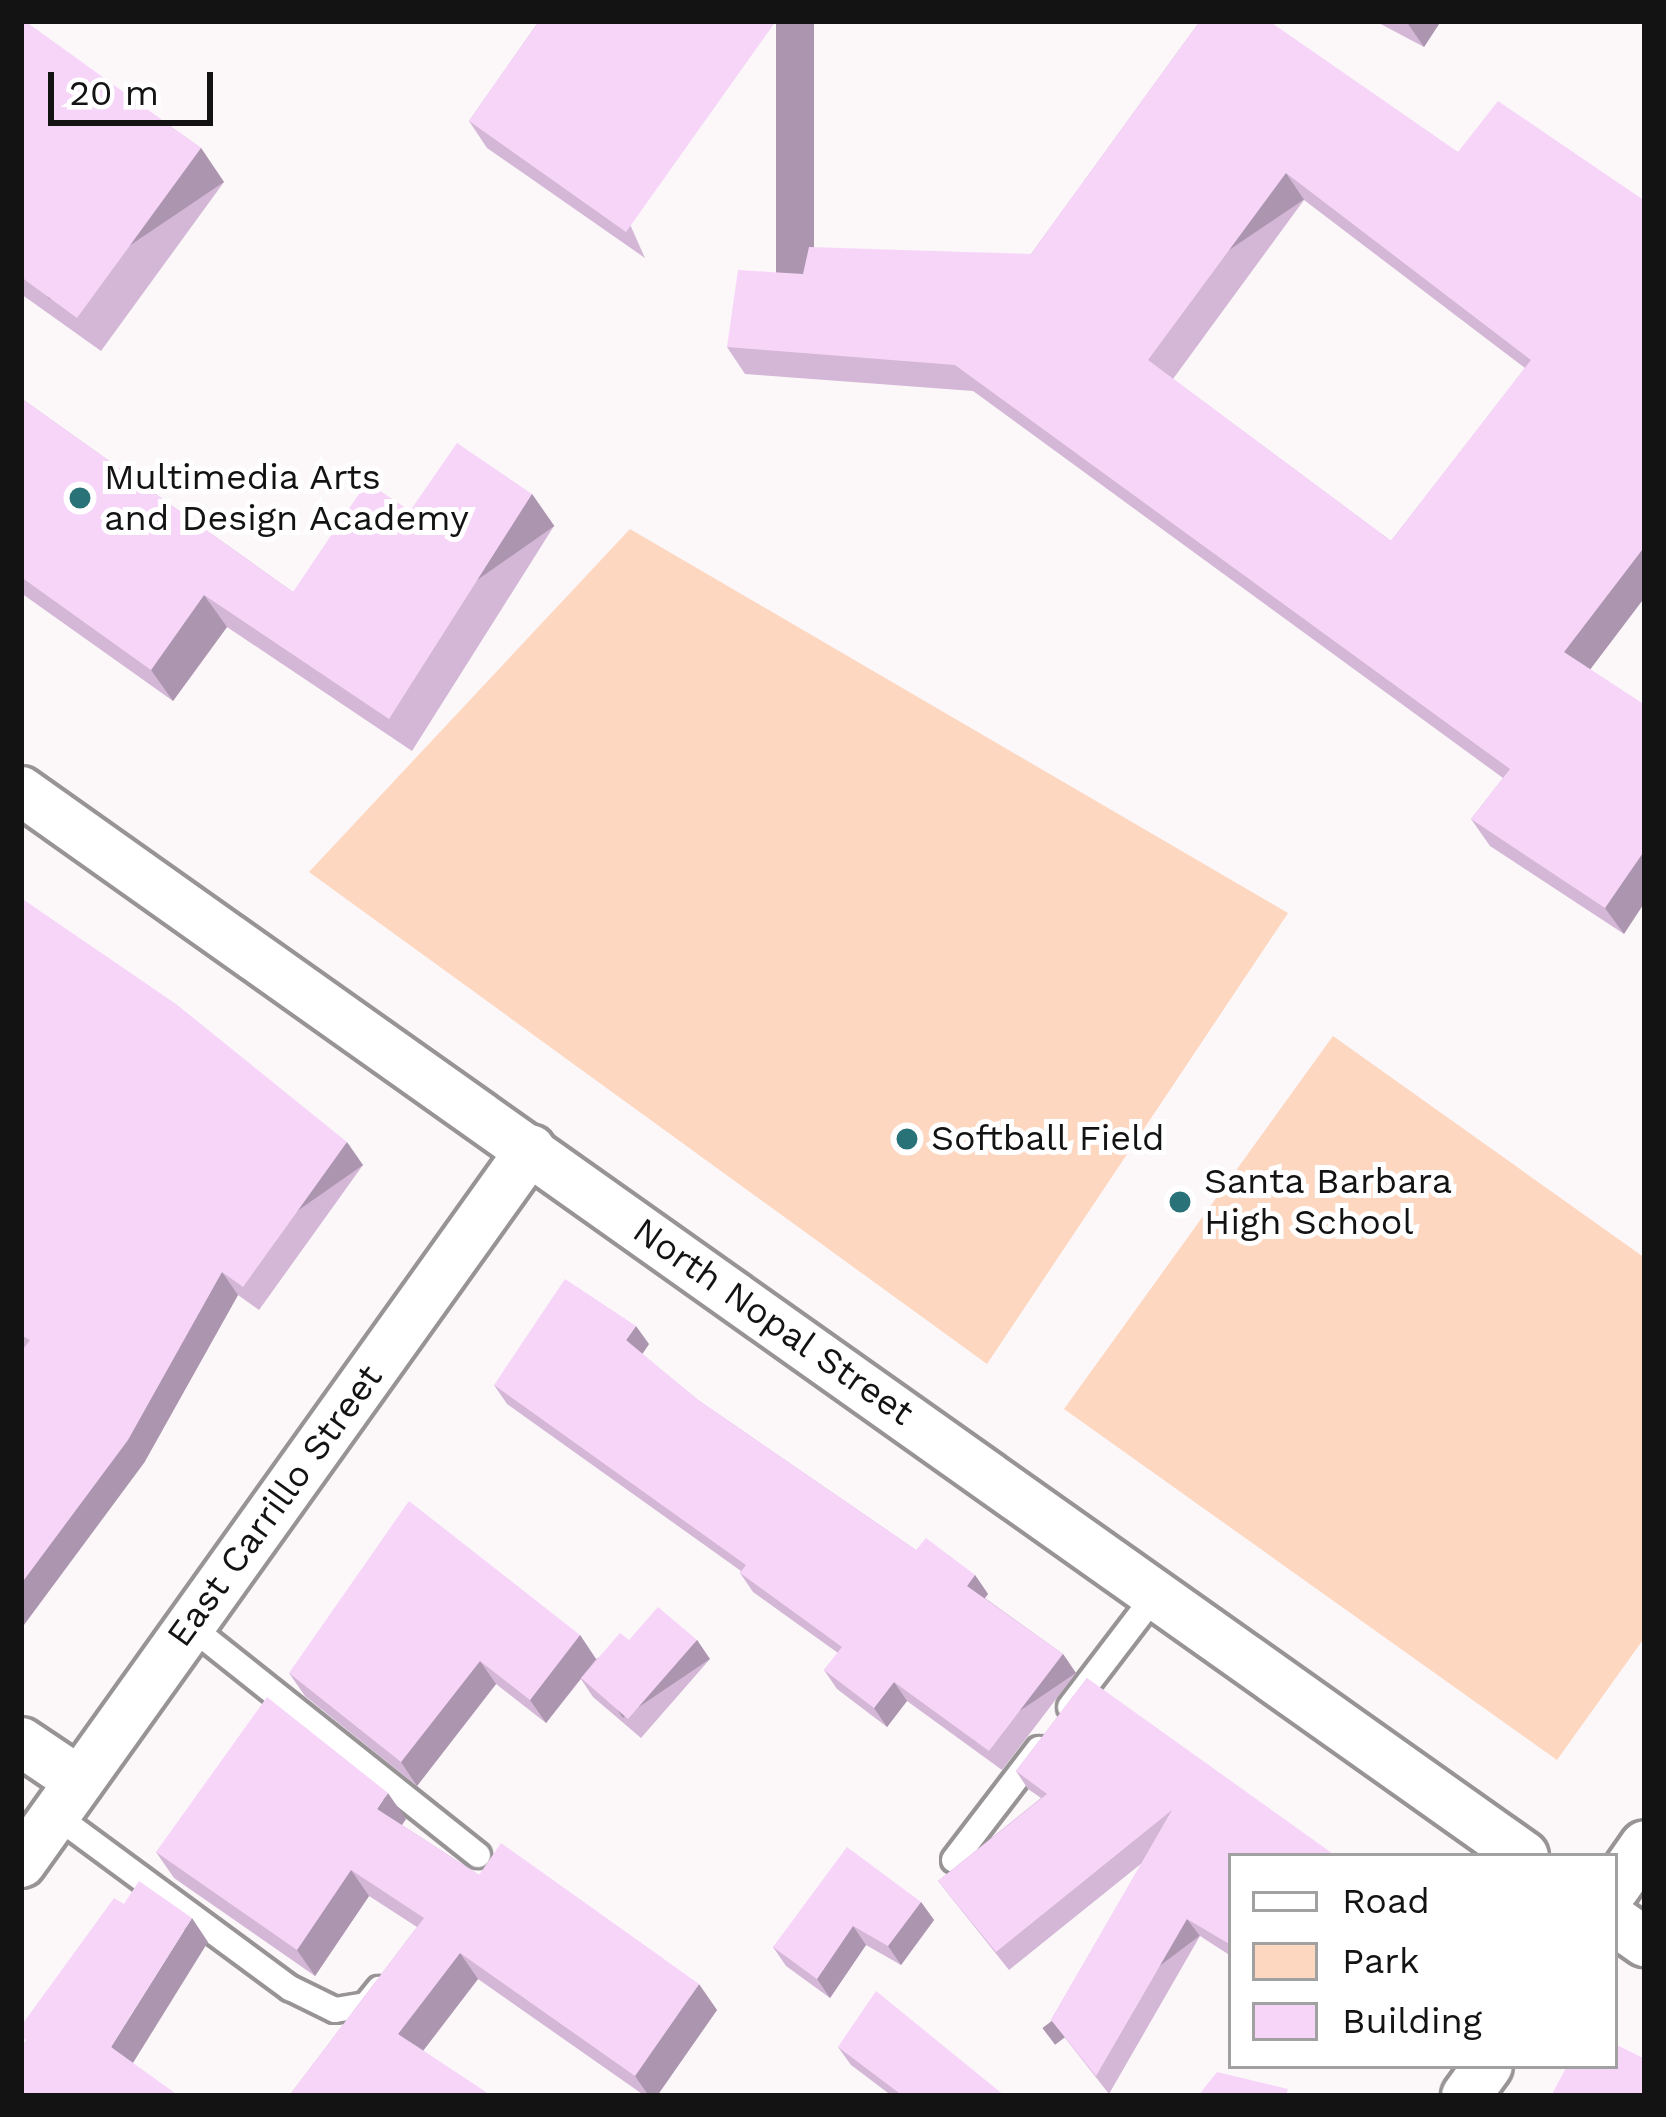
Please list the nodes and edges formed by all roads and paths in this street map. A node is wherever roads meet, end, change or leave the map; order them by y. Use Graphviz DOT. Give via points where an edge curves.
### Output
graph roads {
  1 [pos="21,790"];
  2 [pos="531,1150"];
  3 [pos="1156,1594"];
  4 [pos="190,1626"];
  5 [pos="21,1742"];
  6 [pos="67,1798"];
  7 [pos="1645,1845"];
  8 [pos="1520,1853"];
  9 [pos="478,1855"];
  10 [pos="954,1860"];
  11 [pos="21,1863"];
  12 [pos="1618,1884"];
  13 [pos="1618,1923"];
  14 [pos="1645,1942"];
  15 [pos="399,1964"];
  16 [pos="1485,2069"];
  17 [pos="1466,2096"];
  1 -- 2 [label="street, North Nopal Street"];
  2 -- 3 [label="street, North Nopal Street"];
  2 -- 4 [label="street, East Carrillo Street"];
  3 -- 8 [label="street, North Nopal Street"];
  3 -- 10 [label="lane"];
  4 -- 6 [label="street, East Carrillo Street"];
  4 -- 9 [label="lane"];
  5 -- 6 [label="street"];
  6 -- 11 [label="street, East Carrillo Street"];
  6 -- 15 [label="lane" via="335,2010 366,2005"];
  7 -- 12 [label="street"];
  13 -- 14 [label="street"];
  16 -- 17 [label="street"];
}
